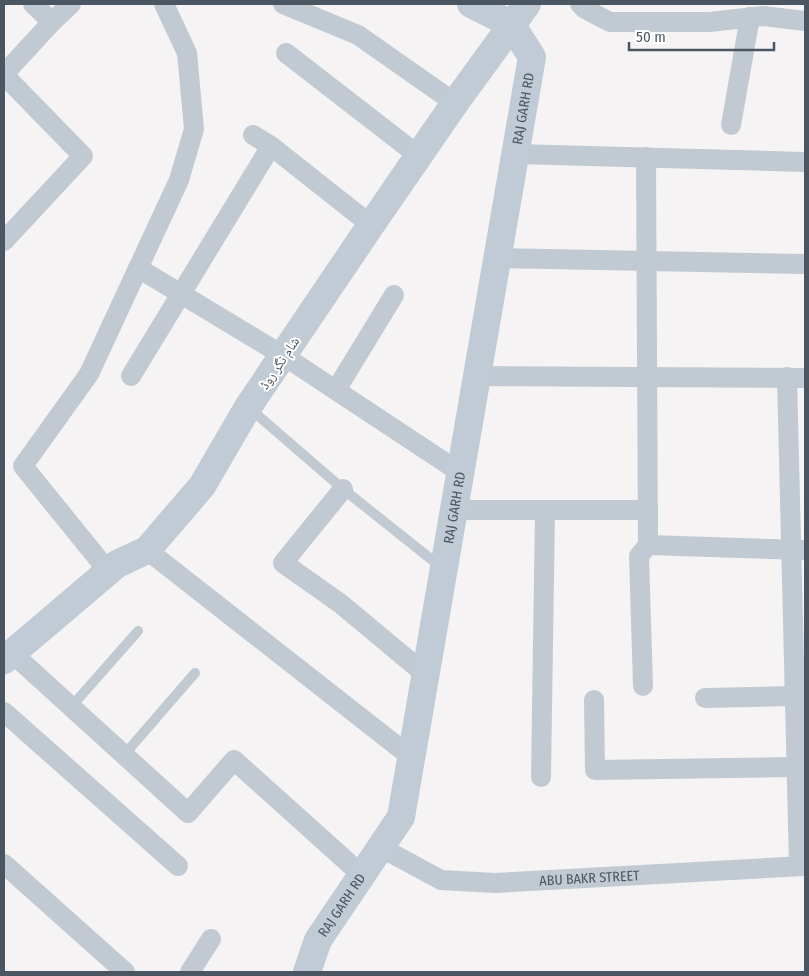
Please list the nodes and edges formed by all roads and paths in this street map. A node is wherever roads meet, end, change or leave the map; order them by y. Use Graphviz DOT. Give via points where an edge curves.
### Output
graph roads {
  1 [pos="32,4"];
  2 [pos="71,4"];
  3 [pos="164,4"];
  4 [pos="283,4"];
  5 [pos="470,4"];
  6 [pos="580,4"];
  7 [pos="519,14"];
  8 [pos="750,17"];
  9 [pos="805,20"];
  10 [pos="52,22"];
  11 [pos="286,53"];
  12 [pos="4,75"];
  13 [pos="455,103"];
  14 [pos="731,125"];
  15 [pos="253,135"];
  16 [pos="271,146"];
  17 [pos="516,154"];
  18 [pos="419,156"];
  19 [pos="646,157"];
  20 [pos="805,162"];
  21 [pos="371,225"];
  22 [pos="4,241"];
  23 [pos="498,258"];
  24 [pos="646,261"];
  25 [pos="805,264"];
  26 [pos="138,268"];
  27 [pos="181,293"];
  28 [pos="394,295"];
  29 [pos="284,356"];
  30 [pos="131,376"];
  31 [pos="477,376"];
  32 [pos="647,377"];
  33 [pos="796,378"];
  34 [pos="336,390"];
  35 [pos="248,407"];
  36 [pos="460,473"];
  37 [pos="343,489"];
  38 [pos="454,510"];
  39 [pos="545,510"];
  40 [pos="648,510"];
  41 [pos="648,545"];
  42 [pos="147,550"];
  43 [pos="798,550"];
  44 [pos="444,569"];
  45 [pos="108,571"];
  46 [pos="138,631"];
  47 [pos="800,646"];
  48 [pos="8,656"];
  49 [pos="195,673"];
  50 [pos="426,674"];
  51 [pos="643,686"];
  52 [pos="795,696"];
  53 [pos="705,698"];
  54 [pos="594,700"];
  55 [pos="71,707"];
  56 [pos="4,712"];
  57 [pos="801,739"];
  58 [pos="124,754"];
  59 [pos="411,757"];
  60 [pos="797,767"];
  61 [pos="540,777"];
  62 [pos="380,848"];
  63 [pos="4,864"];
  64 [pos="178,866"];
  65 [pos="802,866"];
  66 [pos="362,875"];
  67 [pos="211,939"];
  68 [pos="125,972"];
  69 [pos="190,972"];
  70 [pos="307,972"];
  1 -- 10 [label="street"];
  2 -- 10 [label="street"];
  3 -- 26 [label="street" via="187,53 194,129 179,180"];
  4 -- 13 [label="street" via="358,34"];
  5 -- 7 [label="street"];
  6 -- 8 [label="street" via="610,22 710,22"];
  7 -- 13 [label="street, شام نگر روڈ"];
  7 -- 17 [label="street, RAJ GARH RD" via="532,57"];
  8 -- 9 [label="street"];
  8 -- 14 [label="street"];
  10 -- 12 [label="street"];
  11 -- 18 [label="street"];
  12 -- 22 [label="street" via="83,156"];
  13 -- 18 [label="street, شام نگر روڈ"];
  15 -- 16 [label="street"];
  16 -- 21 [label="street"];
  16 -- 27 [label="street"];
  17 -- 19 [label="street"];
  17 -- 23 [label="street, RAJ GARH RD"];
  18 -- 21 [label="street, شام نگر روڈ"];
  19 -- 20 [label="street"];
  19 -- 24 [label="street"];
  21 -- 29 [label="street, شام نگر روڈ"];
  23 -- 24 [label="street"];
  23 -- 31 [label="street, RAJ GARH RD"];
  24 -- 25 [label="street"];
  24 -- 32 [label="street"];
  26 -- 27 [label="street"];
  26 -- 45 [label="street" via="89,374 24,466"];
  27 -- 29 [label="street"];
  27 -- 30 [label="street"];
  28 -- 34 [label="street"];
  29 -- 34 [label="street"];
  29 -- 35 [label="street, شام نگر روڈ"];
  31 -- 32 [label="street"];
  31 -- 36 [label="street, RAJ GARH RD"];
  32 -- 33 [label="street"];
  32 -- 40 [label="street"];
  33 -- 43 [label="street"];
  34 -- 36 [label="street"];
  35 -- 37 [label="lane"];
  35 -- 42 [label="street, شام نگر روڈ" via="202,486"];
  36 -- 38 [label="street, RAJ GARH RD"];
  37 -- 44 [label="lane"];
  37 -- 50 [label="street" via="283,563 341,604"];
  38 -- 39 [label="street"];
  38 -- 44 [label="street, RAJ GARH RD"];
  39 -- 40 [label="street"];
  39 -- 61 [label="street"];
  40 -- 41 [label="street"];
  41 -- 43 [label="street"];
  41 -- 51 [label="street" via="639,556"];
  42 -- 45 [label="street, شام نگر روڈ"];
  42 -- 59 [label="street"];
  43 -- 47 [label="street"];
  44 -- 50 [label="street, RAJ GARH RD"];
  45 -- 48 [label="street, شام نگر روڈ"];
  46 -- 55 [label="lane"];
  47 -- 52 [label="street"];
  48 -- 55 [label="street"];
  49 -- 58 [label="lane"];
  50 -- 59 [label="street, RAJ GARH RD"];
  52 -- 53 [label="street"];
  52 -- 57 [label="street"];
  54 -- 60 [label="street" via="595,770"];
  55 -- 58 [label="street"];
  56 -- 64 [label="street"];
  57 -- 60 [label="street"];
  58 -- 66 [label="street" via="188,813 234,760"];
  59 -- 62 [label="street, RAJ GARH RD" via="401,817"];
  60 -- 65 [label="street"];
  62 -- 65 [label="street, ABU BAKR STREET" via="441,880 495,884"];
  62 -- 66 [label="street, RAJ GARH RD"];
  63 -- 68 [label="street"];
  66 -- 70 [label="street, RAJ GARH RD" via="318,940"];
  67 -- 69 [label="street"];
}
